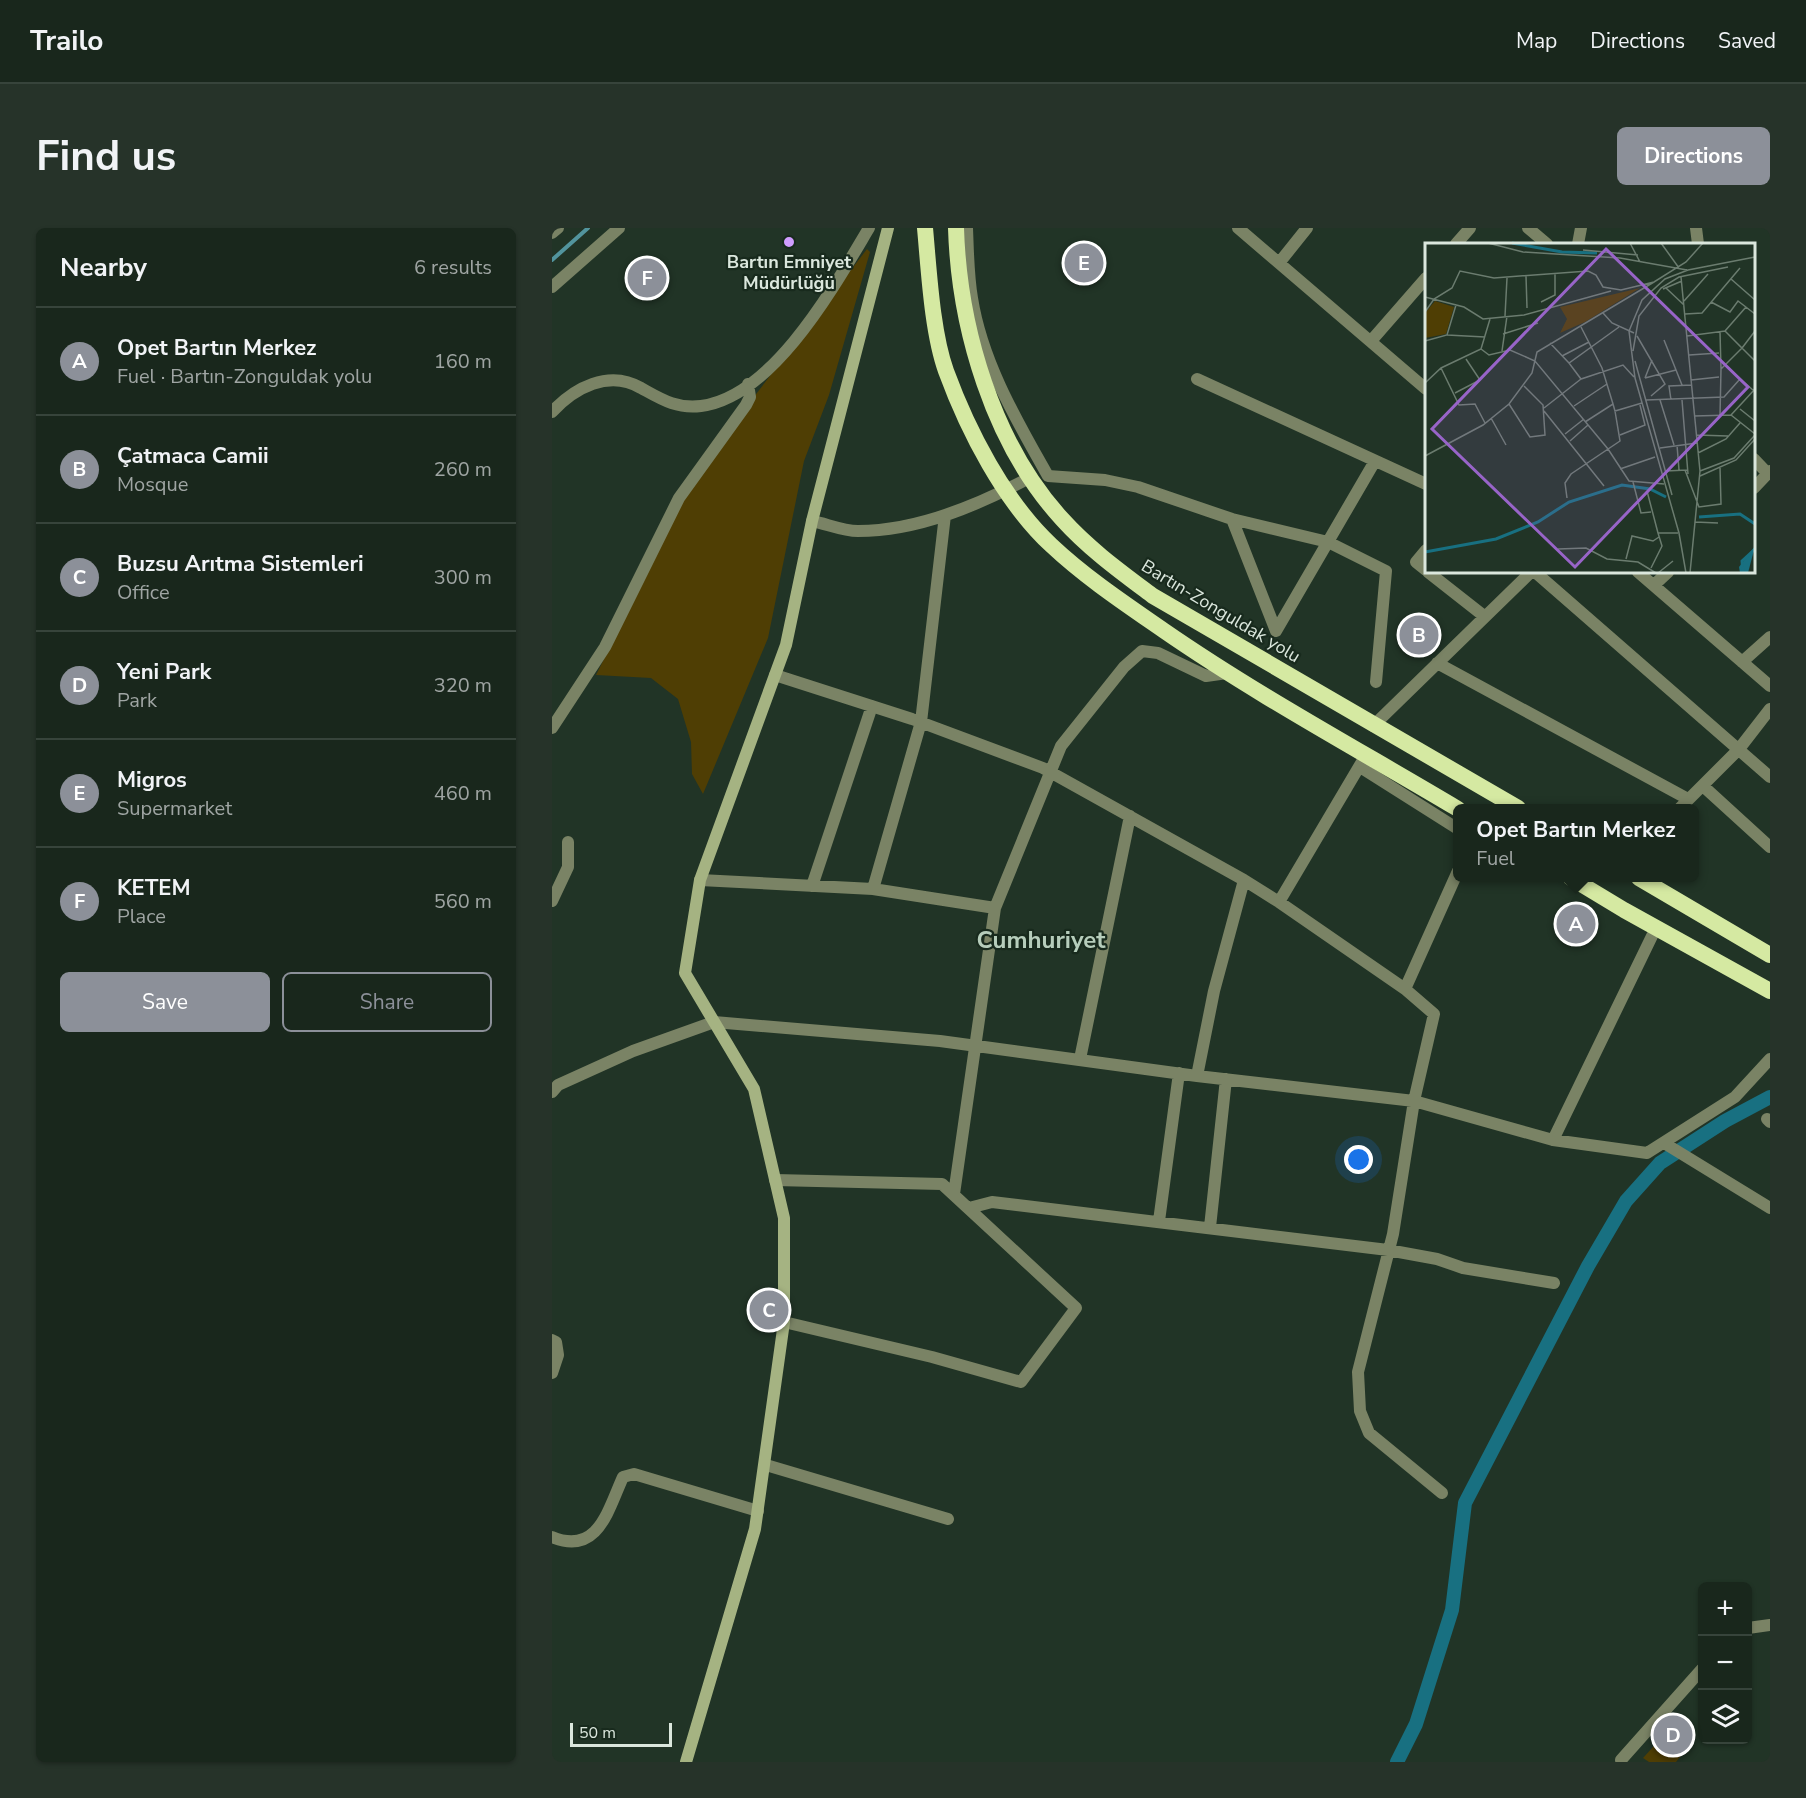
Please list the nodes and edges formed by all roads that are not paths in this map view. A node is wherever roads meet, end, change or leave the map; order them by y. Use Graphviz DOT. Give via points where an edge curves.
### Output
graph roads {
  1 [pos="558,228"];
  2 [pos="619,228"];
  3 [pos="869,228"];
  4 [pos="888,228"];
  5 [pos="925,228"];
  6 [pos="956,228"];
  7 [pos="967,228"];
  8 [pos="1238,228"];
  9 [pos="1307,228"];
  10 [pos="1470,228"];
  11 [pos="1528,228"];
  12 [pos="1581,228"];
  13 [pos="1696,228"];
  14 [pos="552,234"];
  15 [pos="1457,243"];
  16 [pos="1546,243"];
  17 [pos="1578,243"];
  18 [pos="1698,243"];
  19 [pos="1279,263"];
  20 [pos="1425,279"];
  21 [pos="552,287"];
  22 [pos="1371,341"];
  23 [pos="1197,379"];
  24 [pos="748,384"];
  25 [pos="1425,388"];
  26 [pos="552,412"];
  27 [pos="1755,460"];
  28 [pos="1375,461"];
  29 [pos="1769,472"];
  30 [pos="1031,477"];
  31 [pos="1425,484"];
  32 [pos="1755,487"];
  33 [pos="1006,490"];
  34 [pos="945,515"];
  35 [pos="1232,519"];
  36 [pos="812,521"];
  37 [pos="1328,542"];
  38 [pos="1425,551"];
  39 [pos="1425,569"];
  40 [pos="1430,573"];
  41 [pos="1532,573"];
  42 [pos="1534,573"];
  43 [pos="1639,573"];
  44 [pos="1667,573"];
  45 [pos="1654,585"];
  46 [pos="1484,616"];
  47 [pos="1770,637"];
  48 [pos="1742,662"];
  49 [pos="1437,663"];
  50 [pos="1227,673"];
  51 [pos="775,675"];
  52 [pos="1376,682"];
  53 [pos="1770,686"];
  54 [pos="872,706"];
  55 [pos="1770,709"];
  56 [pos="921,722"];
  57 [pos="1373,726"];
  58 [pos="552,728"];
  59 [pos="1739,750"];
  60 [pos="1363,761"];
  61 [pos="1049,771"];
  62 [pos="1770,777"];
  63 [pos="1703,786"];
  64 [pos="1684,803"];
  65 [pos="1511,804"];
  66 [pos="1453,806"];
  67 [pos="1130,816"];
  68 [pos="1453,825"];
  69 [pos="568,842"];
  70 [pos="1770,847"];
  71 [pos="700,880"];
  72 [pos="1244,880"];
  73 [pos="1453,882"];
  74 [pos="1578,882"];
  75 [pos="1646,882"];
  76 [pos="812,886"];
  77 [pos="873,889"];
  78 [pos="552,901"];
  79 [pos="1279,902"];
  80 [pos="995,908"];
  81 [pos="1652,936"];
  82 [pos="1768,949"];
  83 [pos="1405,989"];
  84 [pos="1770,991"];
  85 [pos="714,1022"];
  86 [pos="973,1046"];
  87 [pos="1080,1059"];
  88 [pos="1770,1059"];
  89 [pos="1179,1073"];
  90 [pos="1197,1076"];
  91 [pos="1226,1079"];
  92 [pos="552,1092"];
  93 [pos="1414,1101"];
  94 [pos="1552,1140"];
  95 [pos="1664,1143"];
  96 [pos="775,1180"];
  97 [pos="954,1194"];
  98 [pos="969,1208"];
  99 [pos="1770,1208"];
  100 [pos="1160,1221"];
  101 [pos="1210,1227"];
  102 [pos="1388,1250"];
  103 [pos="1554,1283"];
  104 [pos="784,1322"];
  105 [pos="552,1340"];
  106 [pos="552,1373"];
  107 [pos="766,1465"];
  108 [pos="1442,1493"];
  109 [pos="758,1511"];
  110 [pos="948,1520"];
  111 [pos="552,1537"];
  112 [pos="1770,1625"];
  113 [pos="1752,1627"];
  114 [pos="1698,1673"];
  115 [pos="1621,1760"];
  116 [pos="686,1762"];
  1 -- 14 [label="street"];
  2 -- 21 [label="street"];
  3 -- 24 [label="street" via="794,342"];
  4 -- 36 [label="main road"];
  5 -- 33 [label="highway" via="945,369 970,428"];
  6 -- 30 [label="highway, Bartın-Zonguldak yolu" via="965,315 984,382"];
  7 -- 35 [label="street" via="972,298 986,348 1008,404 1048,476 1138,487"];
  8 -- 19 [label="street"];
  9 -- 19 [label="street"];
  10 -- 15 [label="street"];
  11 -- 16 [label="street"];
  12 -- 17 [label="street"];
  13 -- 18 [label="street"];
  19 -- 22 [label="street"];
  20 -- 22 [label="street"];
  22 -- 25 [label="street"];
  23 -- 28 [label="street"];
  24 -- 26 [label="street" via="714,403 691,407 668,403 631,383 598,382 576,391"];
  24 -- 58 [label="street" via="750,397 746,405 679,498 605,647"];
  27 -- 29 [label="street"];
  28 -- 31 [label="street"];
  28 -- 37 [label="street"];
  29 -- 32 [label="street"];
  30 -- 33 [label="street"];
  30 -- 57 [label="highway, Bartın-Zonguldak yolu" via="1062,519 1097,555 1153,596"];
  33 -- 34 [label="street"];
  33 -- 50 [label="highway" via="1049,544 1113,598"];
  34 -- 36 [label="street" via="896,527 856,531"];
  34 -- 56 [label="street"];
  35 -- 37 [label="street"];
  35 -- 37 [label="street" via="1276,631"];
  36 -- 51 [label="main road" via="786,645"];
  37 -- 52 [label="street" via="1386,571"];
  38 -- 39 [label="street" via="1416,562"];
  40 -- 46 [label="street"];
  41 -- 46 [label="street"];
  42 -- 59 [label="street"];
  43 -- 45 [label="street"];
  44 -- 45 [label="street"];
  45 -- 48 [label="street"];
  46 -- 49 [label="street"];
  47 -- 48 [label="street"];
  48 -- 53 [label="street"];
  49 -- 57 [label="street"];
  49 -- 64 [label="street"];
  50 -- 60 [label="highway"];
  50 -- 61 [label="street" via="1206,676 1158,653 1142,651 1124,667 1061,746"];
  51 -- 54 [label="street"];
  51 -- 71 [label="main road"];
  54 -- 56 [label="street"];
  54 -- 76 [label="street"];
  55 -- 59 [label="street"];
  56 -- 61 [label="street"];
  56 -- 77 [label="street"];
  57 -- 65 [label="highway, Bartın-Zonguldak yolu"];
  59 -- 62 [label="street"];
  59 -- 63 [label="street"];
  60 -- 66 [label="highway"];
  60 -- 68 [label="street"];
  60 -- 79 [label="street"];
  61 -- 67 [label="street"];
  61 -- 80 [label="street"];
  63 -- 64 [label="street"];
  63 -- 70 [label="street"];
  67 -- 72 [label="street"];
  67 -- 87 [label="street"];
  69 -- 78 [label="street" via="568,867"];
  71 -- 76 [label="street"];
  71 -- 85 [label="main road" via="685,974"];
  72 -- 79 [label="street"];
  72 -- 90 [label="street" via="1214,991"];
  73 -- 83 [label="street"];
  74 -- 84 [label="highway"];
  75 -- 82 [label="highway"];
  76 -- 77 [label="street"];
  77 -- 80 [label="street"];
  79 -- 83 [label="street"];
  80 -- 86 [label="street"];
  81 -- 94 [label="street"];
  83 -- 93 [label="street" via="1434,1014"];
  85 -- 86 [label="street"];
  85 -- 92 [label="street" via="633,1051 558,1085"];
  85 -- 96 [label="main road" via="754,1089"];
  86 -- 87 [label="street"];
  86 -- 97 [label="street"];
  87 -- 89 [label="street"];
  88 -- 95 [label="street" via="1735,1097"];
  89 -- 90 [label="street"];
  89 -- 100 [label="street"];
  90 -- 91 [label="street"];
  91 -- 93 [label="street"];
  91 -- 101 [label="street"];
  93 -- 94 [label="street"];
  93 -- 102 [label="street"];
  94 -- 95 [label="street" via="1647,1153"];
  95 -- 99 [label="street"];
  96 -- 97 [label="street" via="942,1184"];
  96 -- 104 [label="main road" via="784,1218"];
  97 -- 98 [label="street"];
  98 -- 100 [label="street" via="992,1202"];
  98 -- 104 [label="street" via="1076,1308 1021,1382"];
  100 -- 101 [label="street"];
  101 -- 102 [label="street"];
  102 -- 103 [label="street" via="1463,1268"];
  102 -- 108 [label="street" via="1358,1372 1360,1411 1369,1433"];
  104 -- 107 [label="main road"];
  105 -- 106 [label="street" via="558,1355"];
  107 -- 109 [label="main road"];
  107 -- 110 [label="street"];
  109 -- 111 [label="street" via="634,1474 623,1477 598,1530 583,1541 566,1542"];
  109 -- 116 [label="main road"];
  112 -- 113 [label="street"];
  114 -- 115 [label="street"];
}
